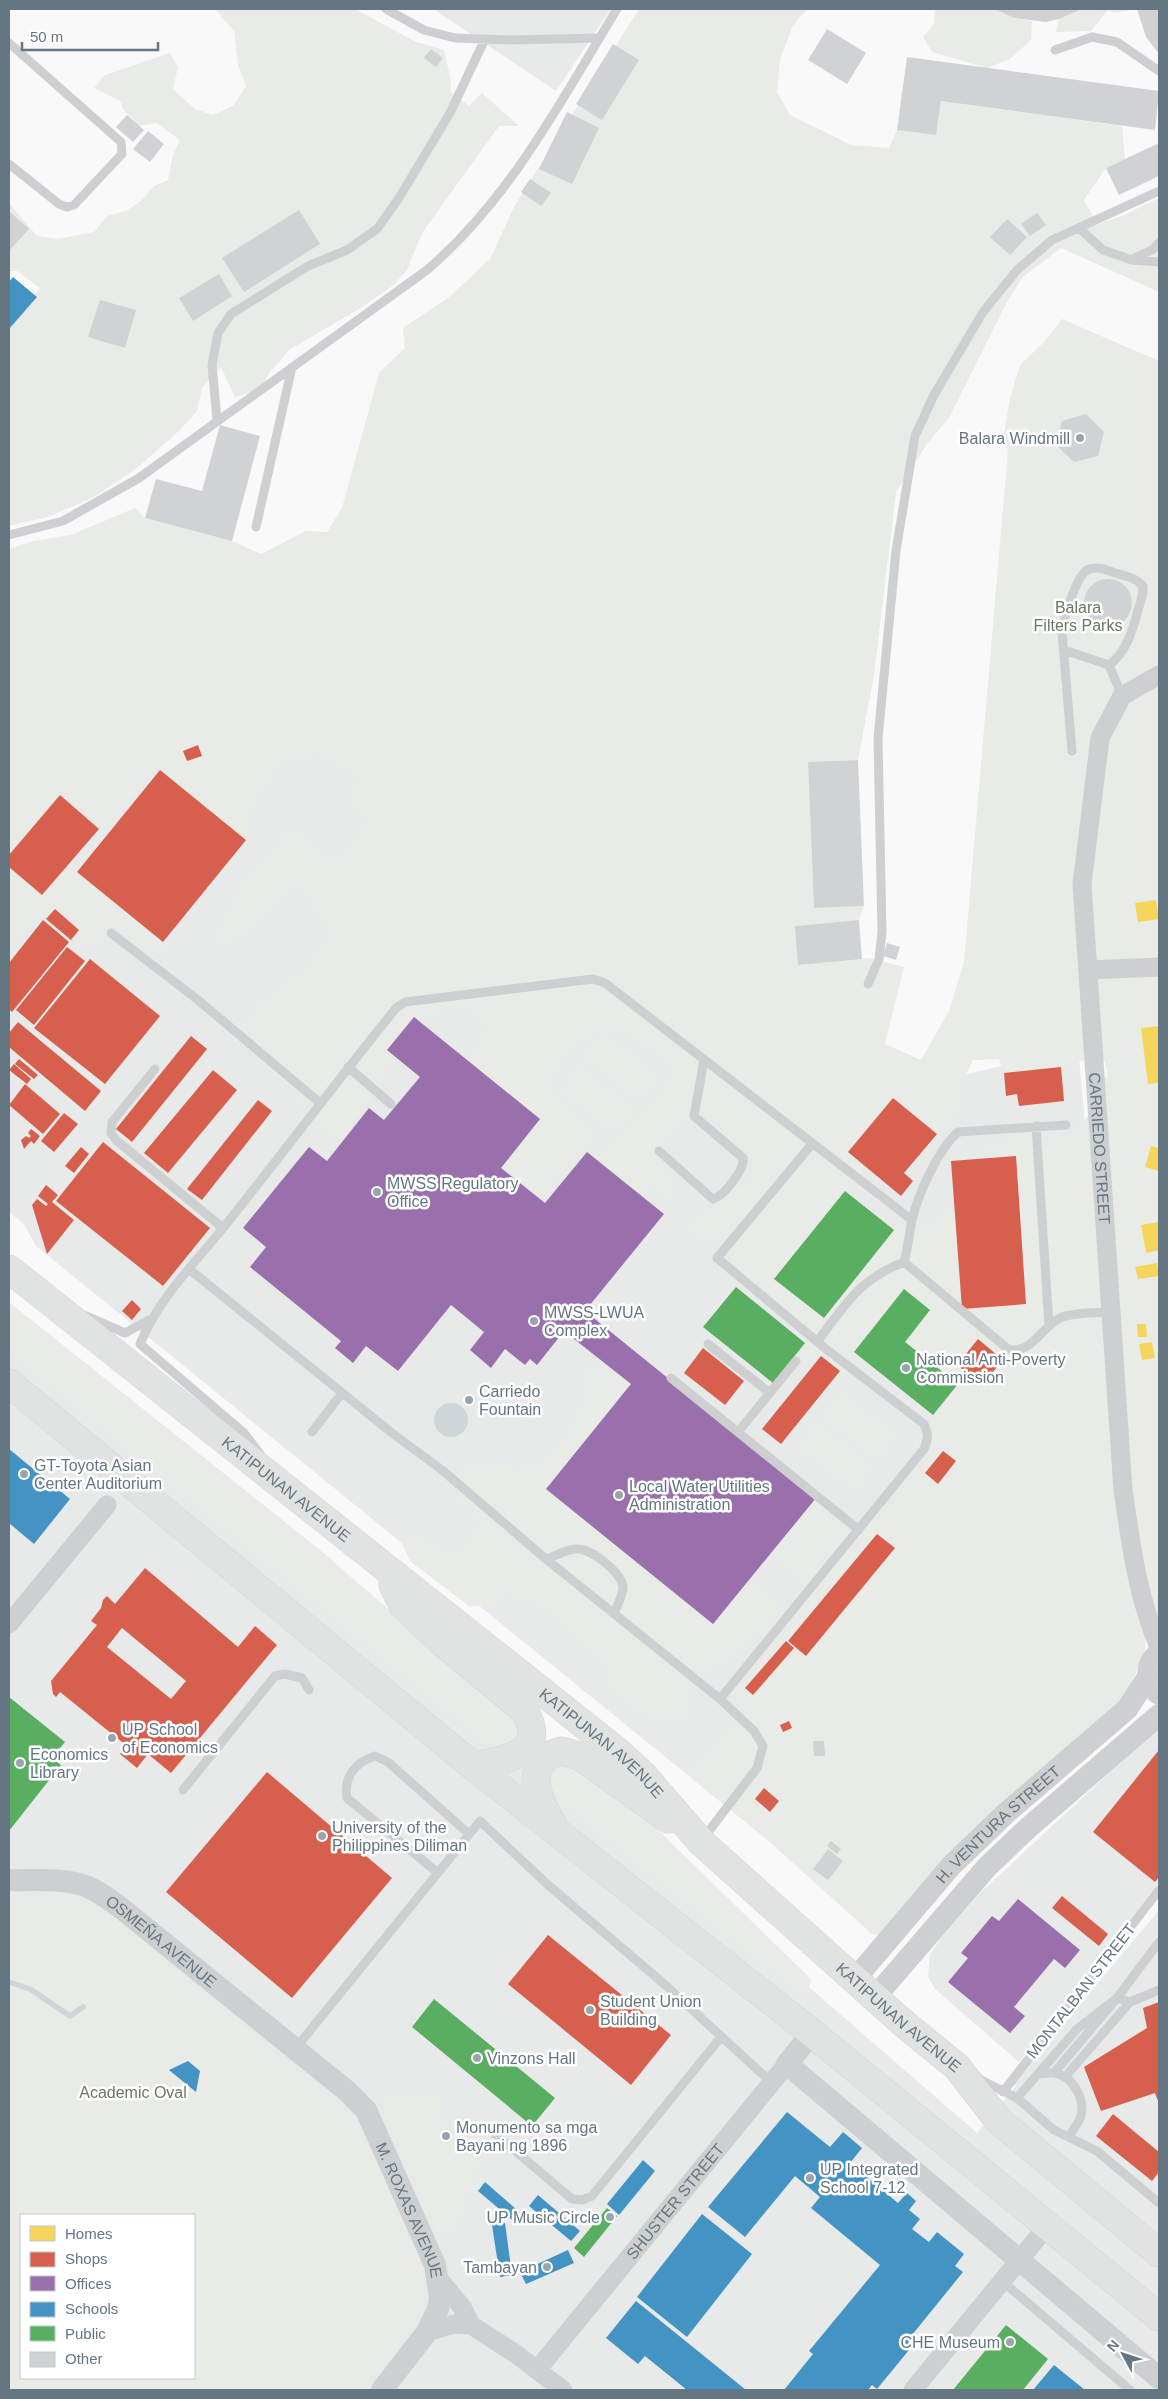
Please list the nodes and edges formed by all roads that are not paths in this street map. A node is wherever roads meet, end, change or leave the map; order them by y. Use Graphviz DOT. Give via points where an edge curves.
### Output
graph roads {
  1 [pos="386,9"];
  2 [pos="617,9"];
  3 [pos="600,38"];
  4 [pos="485,39"];
  5 [pos="9,43"];
  6 [pos="1055,50"];
  7 [pos="1159,71"];
  8 [pos="9,164"];
  9 [pos="1159,191"];
  10 [pos="1079,228"];
  11 [pos="1159,243"];
  12 [pos="1132,260"];
  13 [pos="1159,262"];
  14 [pos="292,367"];
  15 [pos="217,420"];
  16 [pos="256,527"];
  17 [pos="9,536"];
  18 [pos="1064,650"];
  19 [pos="1109,665"];
  20 [pos="1159,675"];
  21 [pos="1122,696"];
  22 [pos="1072,750"];
  23 [pos="111,933"];
  24 [pos="1159,967"];
  25 [pos="1088,970"];
  26 [pos="868,984"];
  27 [pos="704,1060"];
  28 [pos="348,1067"];
  29 [pos="155,1069"];
  30 [pos="320,1103"];
  31 [pos="391,1104"];
  32 [pos="1066,1125"];
  33 [pos="1036,1126"];
  34 [pos="812,1144"];
  35 [pos="659,1151"];
  36 [pos="912,1220"];
  37 [pos="223,1228"];
  38 [pos="904,1262"];
  39 [pos="9,1269"];
  40 [pos="188,1269"];
  41 [pos="44,1299"];
  42 [pos="1112,1312"];
  43 [pos="149,1320"];
  44 [pos="1049,1326"];
  45 [pos="817,1342"];
  46 [pos="708,1344"];
  47 [pos="796,1361"];
  48 [pos="671,1378"];
  49 [pos="9,1383"];
  50 [pos="770,1392"];
  51 [pos="342,1393"];
  52 [pos="312,1432"];
  53 [pos="738,1432"];
  54 [pos="288,1492"];
  55 [pos="107,1505"];
  56 [pos="859,1530"];
  57 [pos="546,1559"];
  58 [pos="384,1568"];
  59 [pos="614,1613"];
  60 [pos="9,1624"];
  61 [pos="1159,1646"];
  62 [pos="1159,1653"];
  63 [pos="1154,1685"];
  64 [pos="309,1690"];
  65 [pos="720,1699"];
  66 [pos="1159,1715"];
  67 [pos="473,1766"];
  68 [pos="182,1790"];
  69 [pos="557,1832"];
  70 [pos="469,1834"];
  71 [pos="697,1839"];
  72 [pos="438,1873"];
  73 [pos="9,1880"];
  74 [pos="1159,1890"];
  75 [pos="1159,1942"];
  76 [pos="855,1979"];
  77 [pos="1159,1990"];
  78 [pos="875,1997"];
  79 [pos="1117,1998"];
  80 [pos="1130,2002"];
  81 [pos="812,2034"];
  82 [pos="721,2037"];
  83 [pos="295,2049"];
  84 [pos="787,2064"];
  85 [pos="957,2067"];
  86 [pos="1054,2073"];
  87 [pos="1038,2074"];
  88 [pos="1065,2077"];
  89 [pos="772,2082"];
  90 [pos="1003,2092"];
  91 [pos="1017,2098"];
  92 [pos="495,2134"];
  93 [pos="1069,2137"];
  94 [pos="1159,2203"];
  95 [pos="1048,2224"];
  96 [pos="1159,2253"];
  97 [pos="1018,2260"];
  98 [pos="437,2277"];
  99 [pos="1001,2280"];
  100 [pos="1159,2317"];
  101 [pos="472,2325"];
  102 [pos="427,2332"];
  103 [pos="537,2370"];
  104 [pos="1159,2378"];
  105 [pos="382,2390"];
  106 [pos="562,2390"];
  107 [pos="913,2390"];
  108 [pos="1130,2390"];
  1 -- 4 [label="lane" via="424,30 455,38"];
  2 -- 3 [label="lane"];
  3 -- 4 [label="lane"];
  3 -- 14 [label="lane" via="534,146 456,245 427,270"];
  4 -- 15 [label="lane" via="450,113 377,229 347,250 308,266 232,314 218,333 212,365"];
  5 -- 8 [label="lane" via="121,142 123,148 122,154 74,205 67,206 59,204"];
  6 -- 7 [label="lane" via="1092,37 1117,42"];
  9 -- 10 [label="lane"];
  10 -- 12 [label="lane" via="1103,250"];
  10 -- 26 [label="lane" via="1052,240 1017,270 983,312 934,395 915,436 896,551 878,738 882,932 879,959"];
  11 -- 12 [label="lane"];
  12 -- 13 [label="lane"];
  14 -- 15 [label="lane"];
  14 -- 16 [label="lane"];
  15 -- 17 [label="lane" via="140,478 96,504 63,521"];
  18 -- 19 [label="lane"];
  18 -- 19 [label="lane" via="1064,618 1079,579 1087,570 1098,567 1137,579 1143,586 1143,593 1125,649"];
  18 -- 22 [label="lane"];
  19 -- 21 [label="lane"];
  20 -- 21 [label="street"];
  21 -- 25 [label="street, CARRIEDO STREET" via="1100,738 1090,809 1082,884"];
  23 -- 30 [label="lane" via="198,1000"];
  24 -- 25 [label="street"];
  25 -- 42 [label="street, CARRIEDO STREET"];
  27 -- 28 [label="lane" via="605,984 593,979 405,1002 396,1008"];
  27 -- 34 [label="lane"];
  27 -- 35 [label="lane" via="694,1116 743,1158 743,1168 720,1196 713,1199"];
  28 -- 30 [label="lane"];
  28 -- 31 [label="lane"];
  29 -- 37 [label="lane" via="112,1122 112,1136"];
  30 -- 37 [label="lane"];
  32 -- 33 [label="lane"];
  33 -- 36 [label="lane" via="958,1132 942,1149"];
  33 -- 44 [label="lane"];
  34 -- 36 [label="lane"];
  34 -- 45 [label="lane" via="717,1258"];
  36 -- 38 [label="lane"];
  37 -- 40 [label="lane"];
  38 -- 44 [label="lane" via="1008,1349 1024,1350"];
  38 -- 45 [label="lane" via="880,1271 860,1286"];
  39 -- 41 [label="main road, KATIPUNAN AVENUE"];
  40 -- 43 [label="lane"];
  40 -- 51 [label="lane"];
  41 -- 43 [label="lane" via="125,1333"];
  41 -- 54 [label="main road, KATIPUNAN AVENUE"];
  42 -- 44 [label="lane" via="1061,1317"];
  42 -- 61 [label="street, CARRIEDO STREET" via="1125,1508 1134,1571"];
  43 -- 54 [label="lane" via="140,1344 244,1433"];
  45 -- 56 [label="lane" via="917,1418 928,1432 924,1449"];
  46 -- 50 [label="lane"];
  47 -- 50 [label="lane"];
  48 -- 53 [label="lane"];
  49 -- 67 [label="main road"];
  50 -- 53 [label="lane"];
  51 -- 52 [label="lane"];
  51 -- 57 [label="lane" via="442,1470"];
  53 -- 56 [label="lane"];
  54 -- 58 [label="main road, KATIPUNAN AVENUE"];
  55 -- 60 [label="street"];
  56 -- 65 [label="lane"];
  57 -- 59 [label="lane"];
  57 -- 59 [label="lane" via="577,1548 605,1563 621,1579 623,1590"];
  58 -- 67 [label="main road" via="403,1605 524,1710 532,1724 529,1744 520,1754"];
  58 -- 71 [label="main road, KATIPUNAN AVENUE" via="617,1751 644,1776"];
  59 -- 65 [label="lane"];
  62 -- 63 [label="street, H. VENTURA STREET" via="1151,1662"];
  63 -- 76 [label="street, H. VENTURA STREET" via="1005,1814 952,1866"];
  64 -- 68 [label="lane" via="302,1678 284,1674 275,1676"];
  65 -- 71 [label="lane" via="754,1731 763,1746 757,1768"];
  66 -- 78 [label="street, H. VENTURA STREET" via="1028,1828 987,1868"];
  67 -- 69 [label="main road"];
  69 -- 71 [label="main road" via="545,1812 536,1782 544,1757 561,1751 580,1756"];
  69 -- 81 [label="main road"];
  70 -- 72 [label="lane"];
  70 -- 72 [label="lane" via="388,1762 375,1756 363,1760 348,1777 347,1798"];
  70 -- 82 [label="lane" via="478,1822 483,1821 547,1884"];
  71 -- 76 [label="main road, KATIPUNAN AVENUE"];
  72 -- 83 [label="lane"];
  73 -- 83 [label="street, OSMEÑA AVENUE" via="60,1881 96,1891"];
  74 -- 90 [label="lane, MONTALBAN STREET"];
  75 -- 79 [label="lane"];
  76 -- 78 [label="main road, KATIPUNAN AVENUE"];
  77 -- 80 [label="lane"];
  78 -- 85 [label="main road, KATIPUNAN AVENUE"];
  79 -- 80 [label="lane"];
  79 -- 86 [label="lane"];
  79 -- 87 [label="lane" via="1076,2029"];
  80 -- 88 [label="lane"];
  81 -- 84 [label="street, SHUSTER STREET"];
  81 -- 95 [label="main road"];
  82 -- 89 [label="lane"];
  82 -- 92 [label="lane" via="592,2196 572,2199"];
  83 -- 98 [label="street, M. ROXAS AVENUE" via="366,2110 428,2249"];
  84 -- 89 [label="street, SHUSTER STREET"];
  84 -- 97 [label="street"];
  85 -- 90 [label="lane"];
  85 -- 96 [label="main road, KATIPUNAN AVENUE" via="999,2121"];
  86 -- 87 [label="lane"];
  86 -- 88 [label="lane"];
  87 -- 91 [label="lane"];
  88 -- 93 [label="lane" via="1076,2087 1082,2102 1081,2117"];
  89 -- 103 [label="street, SHUSTER STREET"];
  90 -- 91 [label="lane"];
  91 -- 93 [label="lane" via="1054,2130"];
  93 -- 94 [label="lane" via="1097,2151"];
  95 -- 97 [label="street"];
  95 -- 100 [label="main road"];
  97 -- 99 [label="street"];
  97 -- 104 [label="street"];
  98 -- 101 [label="street" via="462,2307"];
  98 -- 102 [label="street, M. ROXAS AVENUE" via="438,2309"];
  99 -- 107 [label="street"];
  99 -- 108 [label="lane"];
  101 -- 102 [label="street" via="445,2325"];
  101 -- 103 [label="street"];
  102 -- 105 [label="street, M. ROXAS AVENUE"];
  103 -- 106 [label="street"];
}
